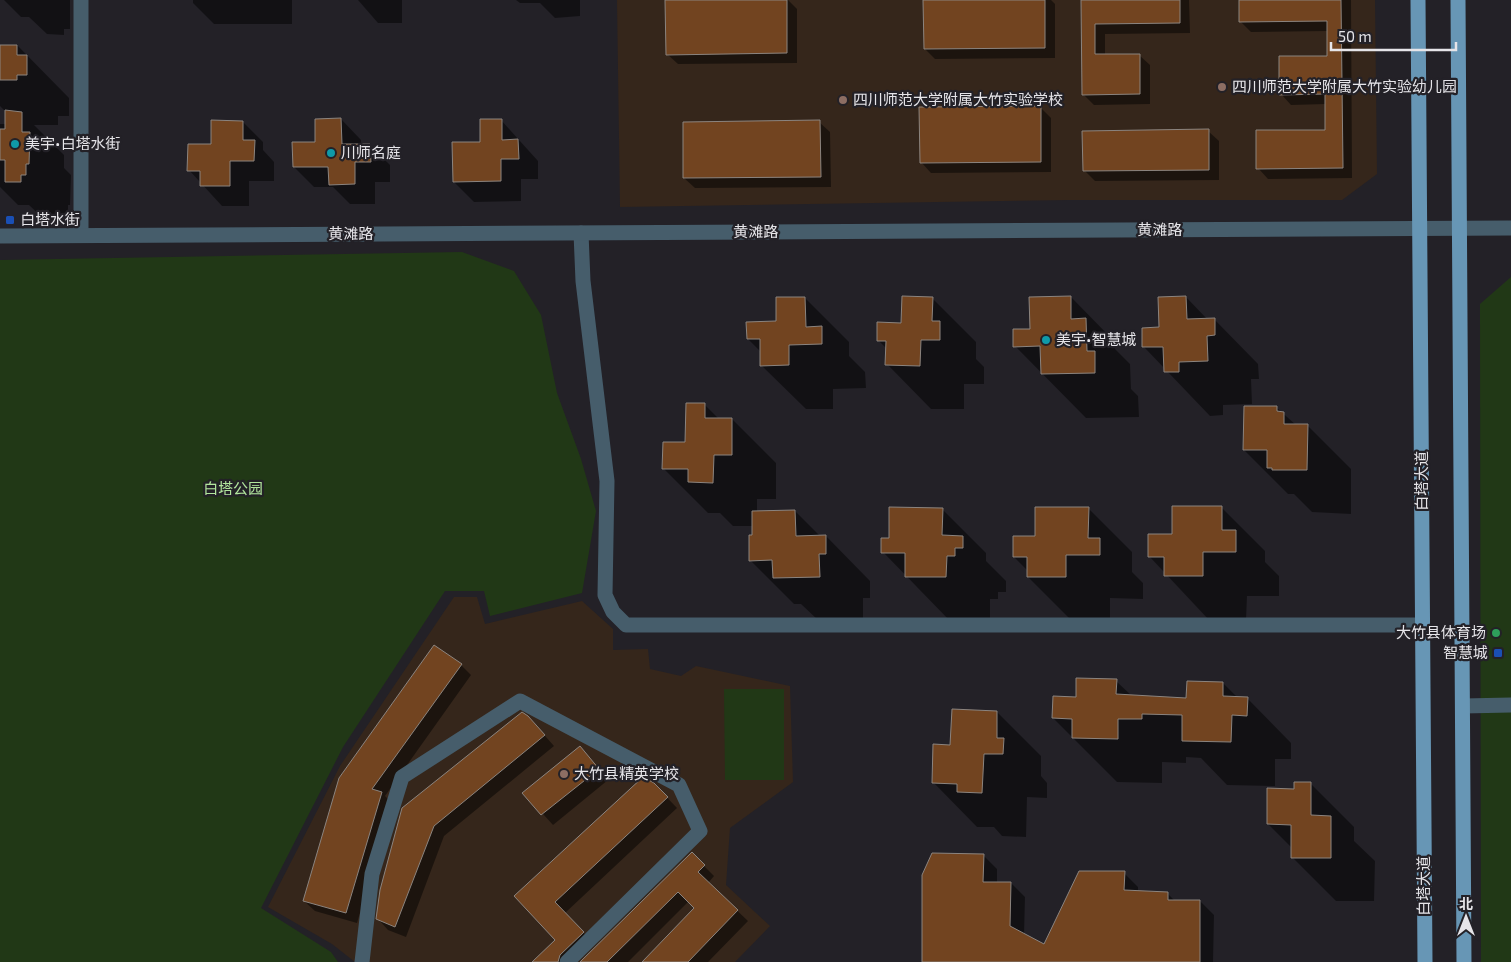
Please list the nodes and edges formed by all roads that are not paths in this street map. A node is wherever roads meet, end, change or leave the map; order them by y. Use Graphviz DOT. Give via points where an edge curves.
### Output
graph roads {
  1 [pos="81,0"];
  2 [pos="1418,0"];
  3 [pos="1458,0"];
  4 [pos="1420,228"];
  5 [pos="1459,228"];
  6 [pos="1511,228"];
  7 [pos="581,233"];
  8 [pos="0,236"];
  9 [pos="80,236"];
  10 [pos="1422,625"];
  11 [pos="1511,705"];
  12 [pos="1463,706"];
  13 [pos="362,962"];
  14 [pos="567,962"];
  15 [pos="1425,962"];
  16 [pos="1464,962"];
  1 -- 9 [label="street"];
  2 -- 4 [label="main road, 白塔大道"];
  3 -- 5 [label="main road"];
  4 -- 5 [label="street, 黄滩路"];
  4 -- 7 [label="street, 黄滩路"];
  4 -- 10 [label="main road, 白塔大道"];
  5 -- 6 [label="street, 黄滩路"];
  5 -- 12 [label="main road"];
  7 -- 9 [label="street, 黄滩路"];
  7 -- 10 [label="street" via="583,281 607,480 605,595 613,612 626,625"];
  8 -- 9 [label="street, 黄滩路"];
  10 -- 15 [label="main road, 白塔大道"];
  11 -- 12 [label="street"];
  12 -- 16 [label="main road"];
  13 -- 14 [label="street" via="372,874 402,777 520,701 679,785 700,831"];
}
